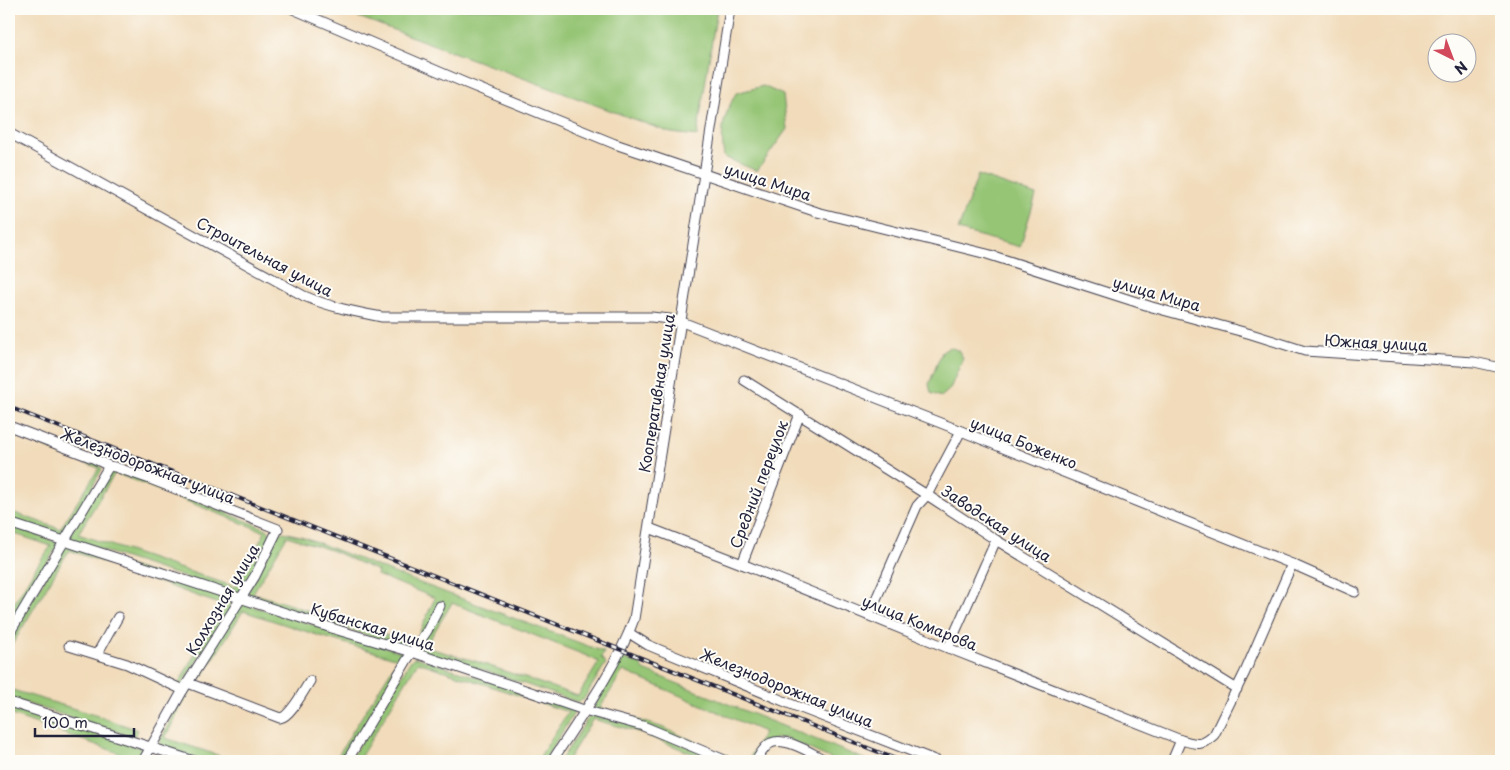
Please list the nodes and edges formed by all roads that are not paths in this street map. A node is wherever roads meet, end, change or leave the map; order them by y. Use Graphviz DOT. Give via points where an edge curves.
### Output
graph roads {
  1 [pos="293,9"];
  2 [pos="730,9"];
  3 [pos="9,132"];
  4 [pos="705,174"];
  5 [pos="682,322"];
  6 [pos="1251,334"];
  7 [pos="1501,368"];
  8 [pos="744,380"];
  9 [pos="800,414"];
  10 [pos="9,426"];
  11 [pos="960,431"];
  12 [pos="109,466"];
  13 [pos="927,494"];
  14 [pos="9,523"];
  15 [pos="648,528"];
  16 [pos="278,529"];
  17 [pos="65,540"];
  18 [pos="996,540"];
  19 [pos="742,564"];
  20 [pos="1292,564"];
  21 [pos="1355,592"];
  22 [pos="240,599"];
  23 [pos="440,606"];
  24 [pos="869,615"];
  25 [pos="118,616"];
  26 [pos="629,633"];
  27 [pos="9,634"];
  28 [pos="69,646"];
  29 [pos="948,648"];
  30 [pos="412,652"];
  31 [pos="96,654"];
  32 [pos="310,681"];
  33 [pos="185,686"];
  34 [pos="1237,688"];
  35 [pos="9,702"];
  36 [pos="584,710"];
  37 [pos="1181,740"];
  38 [pos="150,748"];
  39 [pos="143,761"];
  40 [pos="194,761"];
  41 [pos="347,761"];
  42 [pos="552,761"];
  43 [pos="727,761"];
  44 [pos="756,761"];
  45 [pos="827,761"];
  46 [pos="938,761"];
  47 [pos="1172,761"];
  1 -- 4 [label="street, улица Мира" via="594,135"];
  2 -- 4 [label="street, Кооперативная улица"];
  3 -- 5 [label="street, Строительная улица" via="304,296 328,306 382,317 651,317"];
  4 -- 5 [label="street, Кооперативная улица"];
  4 -- 6 [label="street, улица Мира" via="817,212 987,254 1152,307"];
  5 -- 11 [label="street, улица Боженко"];
  5 -- 15 [label="street, Кооперативная улица"];
  6 -- 7 [label="street, Южная улица" via="1305,351 1466,362"];
  8 -- 9 [label="street, Заводская улица"];
  9 -- 13 [label="street, Заводская улица"];
  9 -- 19 [label="street, Средний переулок"];
  10 -- 12 [label="street, Железнодорожная улица"];
  11 -- 13 [label="street"];
  11 -- 20 [label="street, улица Боженко"];
  12 -- 16 [label="street, Железнодорожная улица" via="150,478"];
  12 -- 17 [label="street"];
  13 -- 18 [label="street, Заводская улица"];
  13 -- 24 [label="street" via="917,506"];
  14 -- 17 [label="street, Кубанская улица"];
  15 -- 19 [label="street, улица Комарова"];
  15 -- 26 [label="street, Кооперативная улица"];
  16 -- 22 [label="street, Колхозная улица"];
  17 -- 22 [label="street, Кубанская улица"];
  17 -- 27 [label="street"];
  18 -- 29 [label="street"];
  18 -- 34 [label="street, Заводская улица"];
  19 -- 24 [label="street, улица Комарова"];
  20 -- 21 [label="street, улица Боженко"];
  20 -- 34 [label="street"];
  22 -- 30 [label="street, Кубанская улица"];
  22 -- 33 [label="street, Колхозная улица"];
  23 -- 30 [label="street"];
  24 -- 29 [label="street, улица Комарова"];
  25 -- 31 [label="street"];
  26 -- 36 [label="street, Кооперативная улица"];
  26 -- 46 [label="street, Железнодорожная улица" via="648,645"];
  28 -- 31 [label="street"];
  29 -- 37 [label="street, улица Комарова"];
  30 -- 36 [label="street, Кубанская улица"];
  30 -- 41 [label="street"];
  31 -- 33 [label="street"];
  32 -- 33 [label="street" via="284,718"];
  33 -- 38 [label="street, Колхозная улица"];
  34 -- 37 [label="street, улица Комарова" via="1214,736 1199,745"];
  35 -- 38 [label="street"];
  36 -- 42 [label="street, Кооперативная улица"];
  36 -- 43 [label="street, Кубанская улица" via="642,726"];
  37 -- 47 [label="street"];
  38 -- 39 [label="street, Колхозная улица"];
  38 -- 40 [label="street"];
  44 -- 45 [label="street" via="769,743 777,741 787,742"];
}
